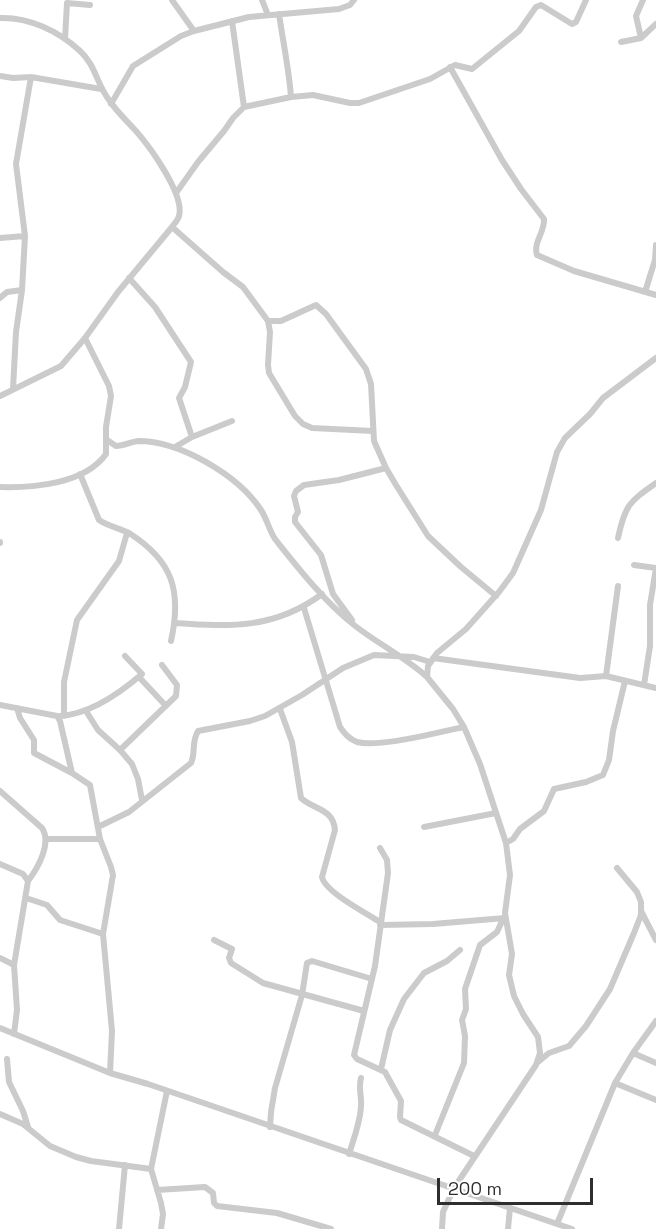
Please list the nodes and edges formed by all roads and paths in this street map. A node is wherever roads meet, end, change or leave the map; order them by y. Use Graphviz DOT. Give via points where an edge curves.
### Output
graph roads {
  1 [pos="172,0"];
  2 [pos="262,0"];
  3 [pos="354,0"];
  4 [pos="586,0"];
  5 [pos="643,0"];
  6 [pos="90,5"];
  7 [pos="279,14"];
  8 [pos="268,15"];
  9 [pos="0,18"];
  10 [pos="232,21"];
  11 [pos="656,24"];
  12 [pos="194,31"];
  13 [pos="641,38"];
  14 [pos="65,39"];
  15 [pos="621,42"];
  16 [pos="450,67"];
  17 [pos="0,76"];
  18 [pos="31,78"];
  19 [pos="101,89"];
  20 [pos="291,97"];
  21 [pos="111,104"];
  22 [pos="244,106"];
  23 [pos="176,194"];
  24 [pos="172,227"];
  25 [pos="25,236"];
  26 [pos="0,238"];
  27 [pos="656,244"];
  28 [pos="129,278"];
  29 [pos="22,291"];
  30 [pos="645,292"];
  31 [pos="656,295"];
  32 [pos="0,298"];
  33 [pos="268,321"];
  34 [pos="85,338"];
  35 [pos="656,358"];
  36 [pos="649,363"];
  37 [pos="656,369"];
  38 [pos="13,389"];
  39 [pos="0,396"];
  40 [pos="232,421"];
  41 [pos="373,431"];
  42 [pos="192,437"];
  43 [pos="107,440"];
  44 [pos="175,447"];
  45 [pos="386,468"];
  46 [pos="80,474"];
  47 [pos="656,483"];
  48 [pos="0,488"];
  49 [pos="127,532"];
  50 [pos="618,537"];
  51 [pos="634,565"];
  52 [pos="656,568"];
  53 [pos="618,586"];
  54 [pos="322,594"];
  55 [pos="495,596"];
  56 [pos="304,608"];
  57 [pos="175,623"];
  58 [pos="355,626"];
  59 [pos="171,641"];
  60 [pos="125,656"];
  61 [pos="403,658"];
  62 [pos="431,660"];
  63 [pos="162,665"];
  64 [pos="606,676"];
  65 [pos="139,677"];
  66 [pos="427,677"];
  67 [pos="326,681"];
  68 [pos="625,681"];
  69 [pos="644,685"];
  70 [pos="656,688"];
  71 [pos="0,705"];
  72 [pos="166,706"];
  73 [pos="17,708"];
  74 [pos="280,709"];
  75 [pos="86,711"];
  76 [pos="60,716"];
  77 [pos="464,727"];
  78 [pos="120,750"];
  79 [pos="72,773"];
  80 [pos="0,792"];
  81 [pos="142,800"];
  82 [pos="496,813"];
  83 [pos="98,827"];
  84 [pos="424,827"];
  85 [pos="47,839"];
  86 [pos="100,839"];
  87 [pos="506,843"];
  88 [pos="380,848"];
  89 [pos="0,864"];
  90 [pos="616,868"];
  91 [pos="28,881"];
  92 [pos="26,898"];
  93 [pos="641,911"];
  94 [pos="504,918"];
  95 [pos="380,924"];
  96 [pos="102,934"];
  97 [pos="214,940"];
  98 [pos="656,940"];
  99 [pos="460,950"];
  100 [pos="0,958"];
  101 [pos="14,965"];
  102 [pos="372,980"];
  103 [pos="302,995"];
  104 [pos="364,1011"];
  105 [pos="656,1021"];
  106 [pos="0,1028"];
  107 [pos="14,1034"];
  108 [pos="633,1053"];
  109 [pos="7,1059"];
  110 [pos="656,1062"];
  111 [pos="536,1065"];
  112 [pos="381,1069"];
  113 [pos="110,1073"];
  114 [pos="362,1078"];
  115 [pos="615,1083"];
  116 [pos="167,1090"];
  117 [pos="656,1100"];
  118 [pos="0,1114"];
  119 [pos="270,1127"];
  120 [pos="28,1128"];
  121 [pos="435,1135"];
  122 [pos="349,1154"];
  123 [pos="474,1156"];
  124 [pos="125,1165"];
  125 [pos="151,1169"];
  126 [pos="453,1188"];
  127 [pos="157,1190"];
  128 [pos="510,1208"];
  129 [pos="557,1224"];
  130 [pos="120,1229"];
  131 [pos="161,1229"];
  132 [pos="331,1229"];
  133 [pos="442,1229"];
  134 [pos="508,1229"];
  135 [pos="572,1229"];
  1 -- 12 [label="street"];
  2 -- 8 [label="street"];
  3 -- 7 [label="street" via="339,9"];
  4 -- 16 [label="street" via="572,24 539,6 519,31 476,68 469,70 455,64"];
  5 -- 13 [label="street" via="636,16"];
  6 -- 14 [label="street" via="67,3"];
  7 -- 8 [label="street"];
  7 -- 20 [label="street"];
  8 -- 10 [label="street"];
  9 -- 14 [label="street" via="28,21"];
  10 -- 12 [label="street"];
  10 -- 22 [label="street"];
  11 -- 13 [label="street"];
  12 -- 21 [label="street" via="133,66"];
  13 -- 15 [label="street"];
  14 -- 19 [label="street" via="93,66"];
  16 -- 20 [label="street" via="430,79 359,103 313,95"];
  16 -- 30 [label="street" via="502,160 544,219 535,248 537,255 574,271"];
  17 -- 18 [label="street"];
  18 -- 19 [label="street"];
  18 -- 25 [label="street" via="16,164"];
  19 -- 21 [label="street"];
  20 -- 22 [label="street"];
  21 -- 23 [label="street" via="146,143"];
  22 -- 23 [label="street"];
  23 -- 24 [label="street" via="179,217"];
  24 -- 28 [label="street"];
  24 -- 33 [label="street" via="243,287"];
  25 -- 26 [label="street"];
  25 -- 29 [label="street"];
  27 -- 30 [label="street"];
  28 -- 34 [label="street"];
  28 -- 42 [label="street" via="155,307 191,362 179,398"];
  29 -- 32 [label="street" via="7,292"];
  29 -- 38 [label="street"];
  30 -- 31 [label="street"];
  33 -- 41 [label="street" via="269,373 295,416 312,428"];
  33 -- 41 [label="street" via="281,321 320,306 369,375"];
  34 -- 38 [label="street" via="61,366"];
  34 -- 43 [label="street" via="109,386"];
  35 -- 36 [label="street"];
  36 -- 37 [label="street"];
  36 -- 55 [label="street" via="603,398 565,438 522,554"];
  38 -- 39 [label="street"];
  40 -- 42 [label="street"];
  41 -- 45 [label="street"];
  42 -- 44 [label="street"];
  43 -- 44 [label="street" via="116,447 136,441"];
  43 -- 46 [label="street" via="103,458"];
  44 -- 54 [label="street" via="235,480 261,510 275,539"];
  45 -- 55 [label="street" via="428,536"];
  45 -- 58 [label="street" via="304,485 294,496 298,512 295,522 321,555 333,594"];
  46 -- 48 [label="street" via="53,484"];
  46 -- 49 [label="street" via="99,520"];
  47 -- 50 [label="street" via="630,503"];
  49 -- 57 [label="street" via="157,554 166,566 172,584"];
  49 -- 76 [label="street" via="119,561 77,620"];
  51 -- 52 [label="street"];
  52 -- 69 [label="street"];
  53 -- 64 [label="street"];
  54 -- 56 [label="street"];
  54 -- 58 [label="street"];
  55 -- 62 [label="street"];
  56 -- 57 [label="street" via="249,624"];
  56 -- 67 [label="street"];
  57 -- 59 [label="street"];
  58 -- 61 [label="street"];
  60 -- 65 [label="street" via="142,672"];
  61 -- 62 [label="street"];
  61 -- 66 [label="street"];
  61 -- 67 [label="street" via="374,655 343,668"];
  62 -- 64 [label="street" via="580,678"];
  62 -- 66 [label="street"];
  63 -- 72 [label="street" via="177,685 176,696"];
  64 -- 68 [label="street"];
  65 -- 72 [label="street"];
  65 -- 75 [label="street"];
  66 -- 77 [label="street"];
  67 -- 74 [label="street"];
  67 -- 77 [label="street" via="340,727 346,736 360,743"];
  68 -- 69 [label="street"];
  68 -- 87 [label="street" via="603,775 554,789 544,811"];
  69 -- 70 [label="street"];
  71 -- 73 [label="street"];
  72 -- 78 [label="street"];
  73 -- 76 [label="street"];
  73 -- 79 [label="street" via="34,740 34,753"];
  74 -- 81 [label="street" via="250,721 198,731 193,739 191,763"];
  74 -- 95 [label="street" via="292,742 301,798 323,809 335,823 322,880"];
  75 -- 76 [label="street"];
  75 -- 78 [label="street" via="98,730"];
  76 -- 79 [label="street"];
  77 -- 82 [label="street"];
  78 -- 81 [label="street" via="132,764"];
  79 -- 83 [label="street" via="90,785"];
  80 -- 85 [label="street" via="42,828"];
  81 -- 83 [label="street" via="121,817"];
  82 -- 84 [label="street"];
  82 -- 87 [label="street"];
  83 -- 86 [label="street"];
  85 -- 86 [label="street"];
  85 -- 91 [label="street"];
  86 -- 96 [label="street" via="112,875"];
  87 -- 94 [label="street" via="510,875"];
  88 -- 95 [label="street" via="388,868"];
  89 -- 91 [label="street" via="23,874"];
  90 -- 93 [label="street" via="637,892"];
  91 -- 92 [label="street"];
  92 -- 96 [label="street" via="47,904 60,920"];
  92 -- 101 [label="street"];
  93 -- 98 [label="street"];
  93 -- 111 [label="street" via="610,989 586,1026 569,1046 549,1053"];
  94 -- 95 [label="street"];
  94 -- 111 [label="street" via="512,954 509,975 514,996 539,1039"];
  94 -- 121 [label="street" via="497,932 480,945 465,989 464,1063"];
  95 -- 102 [label="street"];
  96 -- 113 [label="street" via="112,1031"];
  97 -- 103 [label="street" via="230,947 229,961 253,977"];
  99 -- 112 [label="street" via="447,962 424,973 404,999 390,1030"];
  100 -- 101 [label="street"];
  101 -- 107 [label="street"];
  102 -- 103 [label="street" via="309,961"];
  102 -- 104 [label="street"];
  103 -- 104 [label="street"];
  103 -- 119 [label="street" via="280,1069"];
  104 -- 112 [label="street" via="354,1055"];
  105 -- 108 [label="street"];
  106 -- 107 [label="street"];
  107 -- 113 [label="street"];
  108 -- 110 [label="street"];
  108 -- 115 [label="street"];
  109 -- 120 [label="street" via="9,1082"];
  111 -- 123 [label="street"];
  112 -- 121 [label="street" via="400,1096 400,1118"];
  113 -- 116 [label="street"];
  114 -- 122 [label="street" via="360,1117"];
  115 -- 117 [label="street"];
  115 -- 129 [label="street"];
  116 -- 119 [label="street"];
  116 -- 125 [label="street"];
  118 -- 120 [label="street"];
  119 -- 122 [label="street"];
  120 -- 124 [label="street" via="50,1146 76,1157"];
  121 -- 123 [label="street"];
  122 -- 126 [label="street"];
  123 -- 126 [label="street"];
  124 -- 125 [label="street"];
  124 -- 130 [label="street"];
  125 -- 127 [label="street"];
  126 -- 128 [label="street"];
  126 -- 133 [label="street"];
  127 -- 131 [label="street" via="163,1214"];
  127 -- 132 [label="street" via="205,1187 213,1192 217,1206 277,1213"];
  128 -- 129 [label="street"];
  128 -- 134 [label="street"];
  129 -- 135 [label="street"];
}
